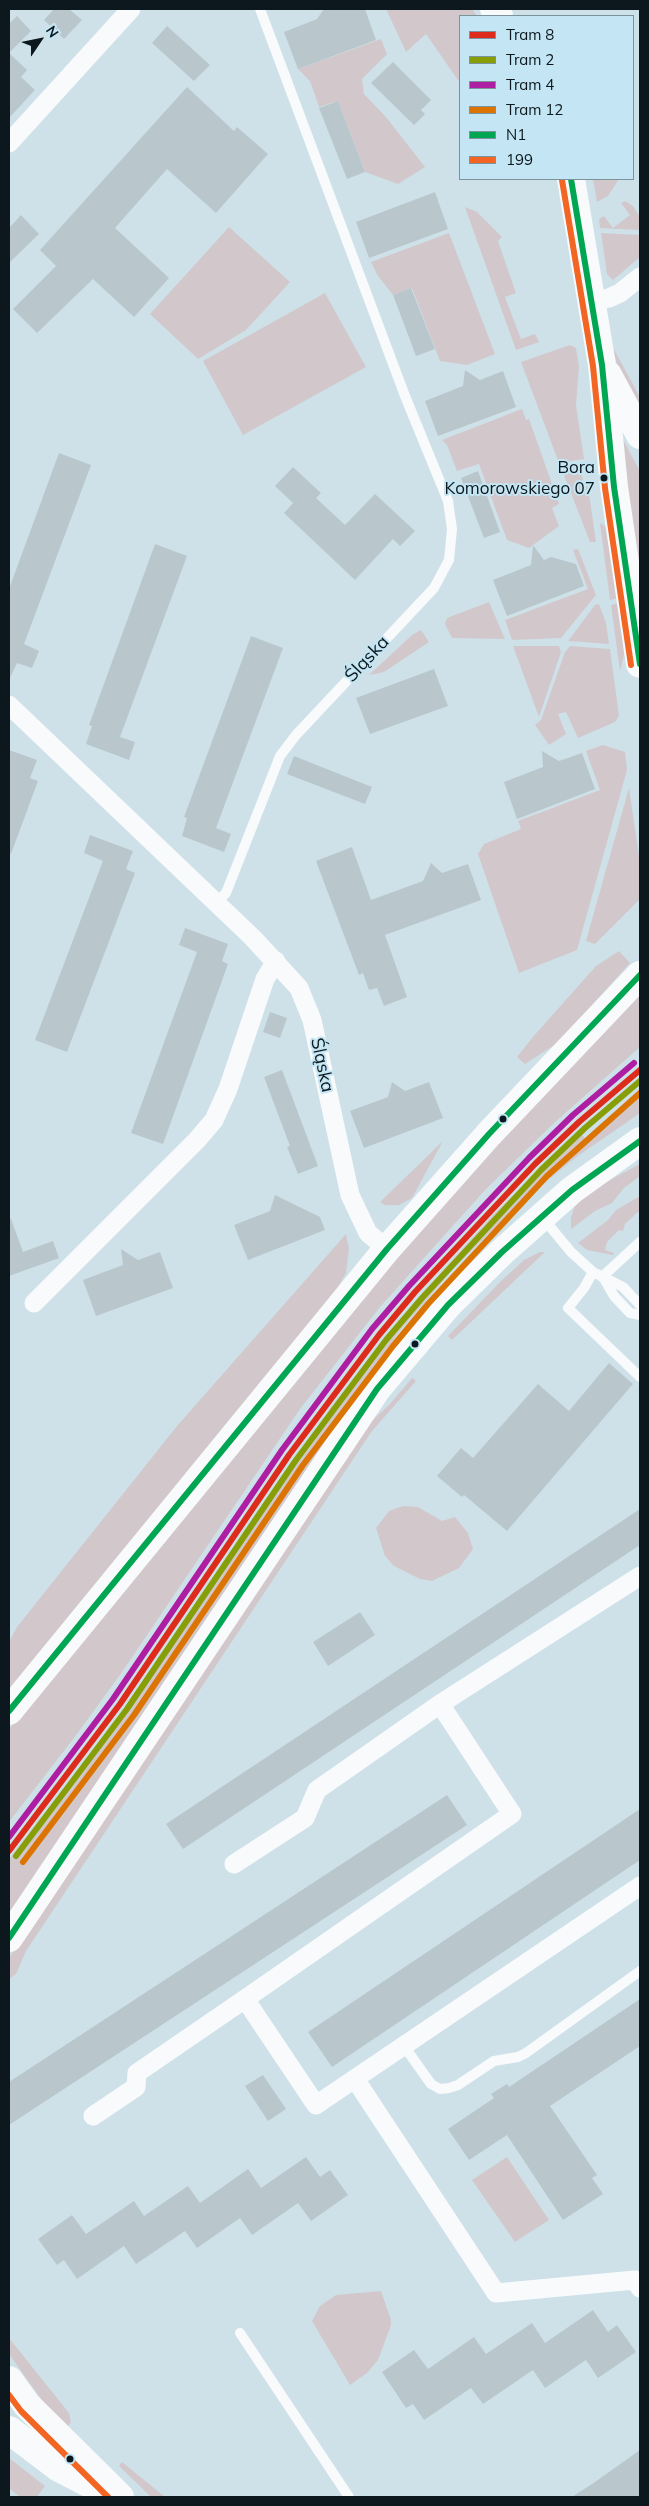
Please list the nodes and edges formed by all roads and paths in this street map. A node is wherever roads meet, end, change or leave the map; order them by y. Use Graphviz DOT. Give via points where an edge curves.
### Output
graph roads {
  1 [pos="131,9"];
  2 [pos="260,9"];
  3 [pos="9,143"];
  4 [pos="571,180"];
  5 [pos="639,279"];
  6 [pos="590,302"];
  7 [pos="602,365"];
  8 [pos="640,435"];
  9 [pos="640,664"];
  10 [pos="9,705"];
  11 [pos="216,904"];
  12 [pos="276,961"];
  13 [pos="640,974"];
  14 [pos="640,1141"];
  15 [pos="541,1216"];
  16 [pos="640,1242"];
  17 [pos="387,1249"];
  18 [pos="598,1274"];
  19 [pos="34,1303"];
  20 [pos="640,1305"];
  21 [pos="640,1315"];
  22 [pos="640,1377"];
  23 [pos="640,1576"];
  24 [pos="440,1704"];
  25 [pos="9,1711"];
  26 [pos="234,1864"];
  27 [pos="640,1886"];
  28 [pos="9,1938"];
  29 [pos="640,1971"];
  30 [pos="245,2000"];
  31 [pos="404,2046"];
  32 [pos="355,2079"];
  33 [pos="93,2116"];
  34 [pos="640,2288"];
  35 [pos="240,2333"];
  36 [pos="9,2380"];
  37 [pos="9,2430"];
  38 [pos="119,2497"];
  39 [pos="349,2497"];
  1 -- 3 [label="street"];
  2 -- 11 [label="lane, Śląska" via="405,396 448,501 452,529 449,560 434,588 280,756 226,893"];
  4 -- 6 [label="main road"];
  5 -- 6 [label="street" via="620,293"];
  6 -- 7 [label="main road"];
  7 -- 8 [label="main road"];
  7 -- 9 [label="main road" via="614,488"];
  10 -- 11 [label="street, Śląska"];
  11 -- 12 [label="street, Śląska"];
  12 -- 17 [label="street, Śląska" via="306,1001 352,1202 368,1233"];
  12 -- 19 [label="street" via="265,979 228,1089 214,1120"];
  13 -- 17 [label="main road" via="489,1134"];
  14 -- 15 [label="main road"];
  15 -- 18 [label="lane" via="570,1252"];
  15 -- 28 [label="main road" via="448,1305 361,1410"];
  16 -- 18 [label="lane"];
  17 -- 25 [label="main road"];
  18 -- 20 [label="lane" via="623,1288"];
  18 -- 21 [label="lane" via="630,1313"];
  18 -- 22 [label="lane" via="568,1308"];
  23 -- 24 [label="street"];
  24 -- 26 [label="street" via="317,1790 305,1818"];
  24 -- 30 [label="street" via="512,1814"];
  27 -- 31 [label="street"];
  29 -- 31 [label="lane" via="526,2053 494,2061 449,2088 431,2084"];
  30 -- 32 [label="street" via="316,2105"];
  30 -- 33 [label="street" via="137,2073 136,2087"];
  31 -- 32 [label="street"];
  32 -- 34 [label="street" via="496,2293 635,2280"];
  35 -- 39 [label="lane"];
  36 -- 38 [label="main road" via="27,2405"];
  37 -- 38 [label="main road" via="59,2468"];
}
